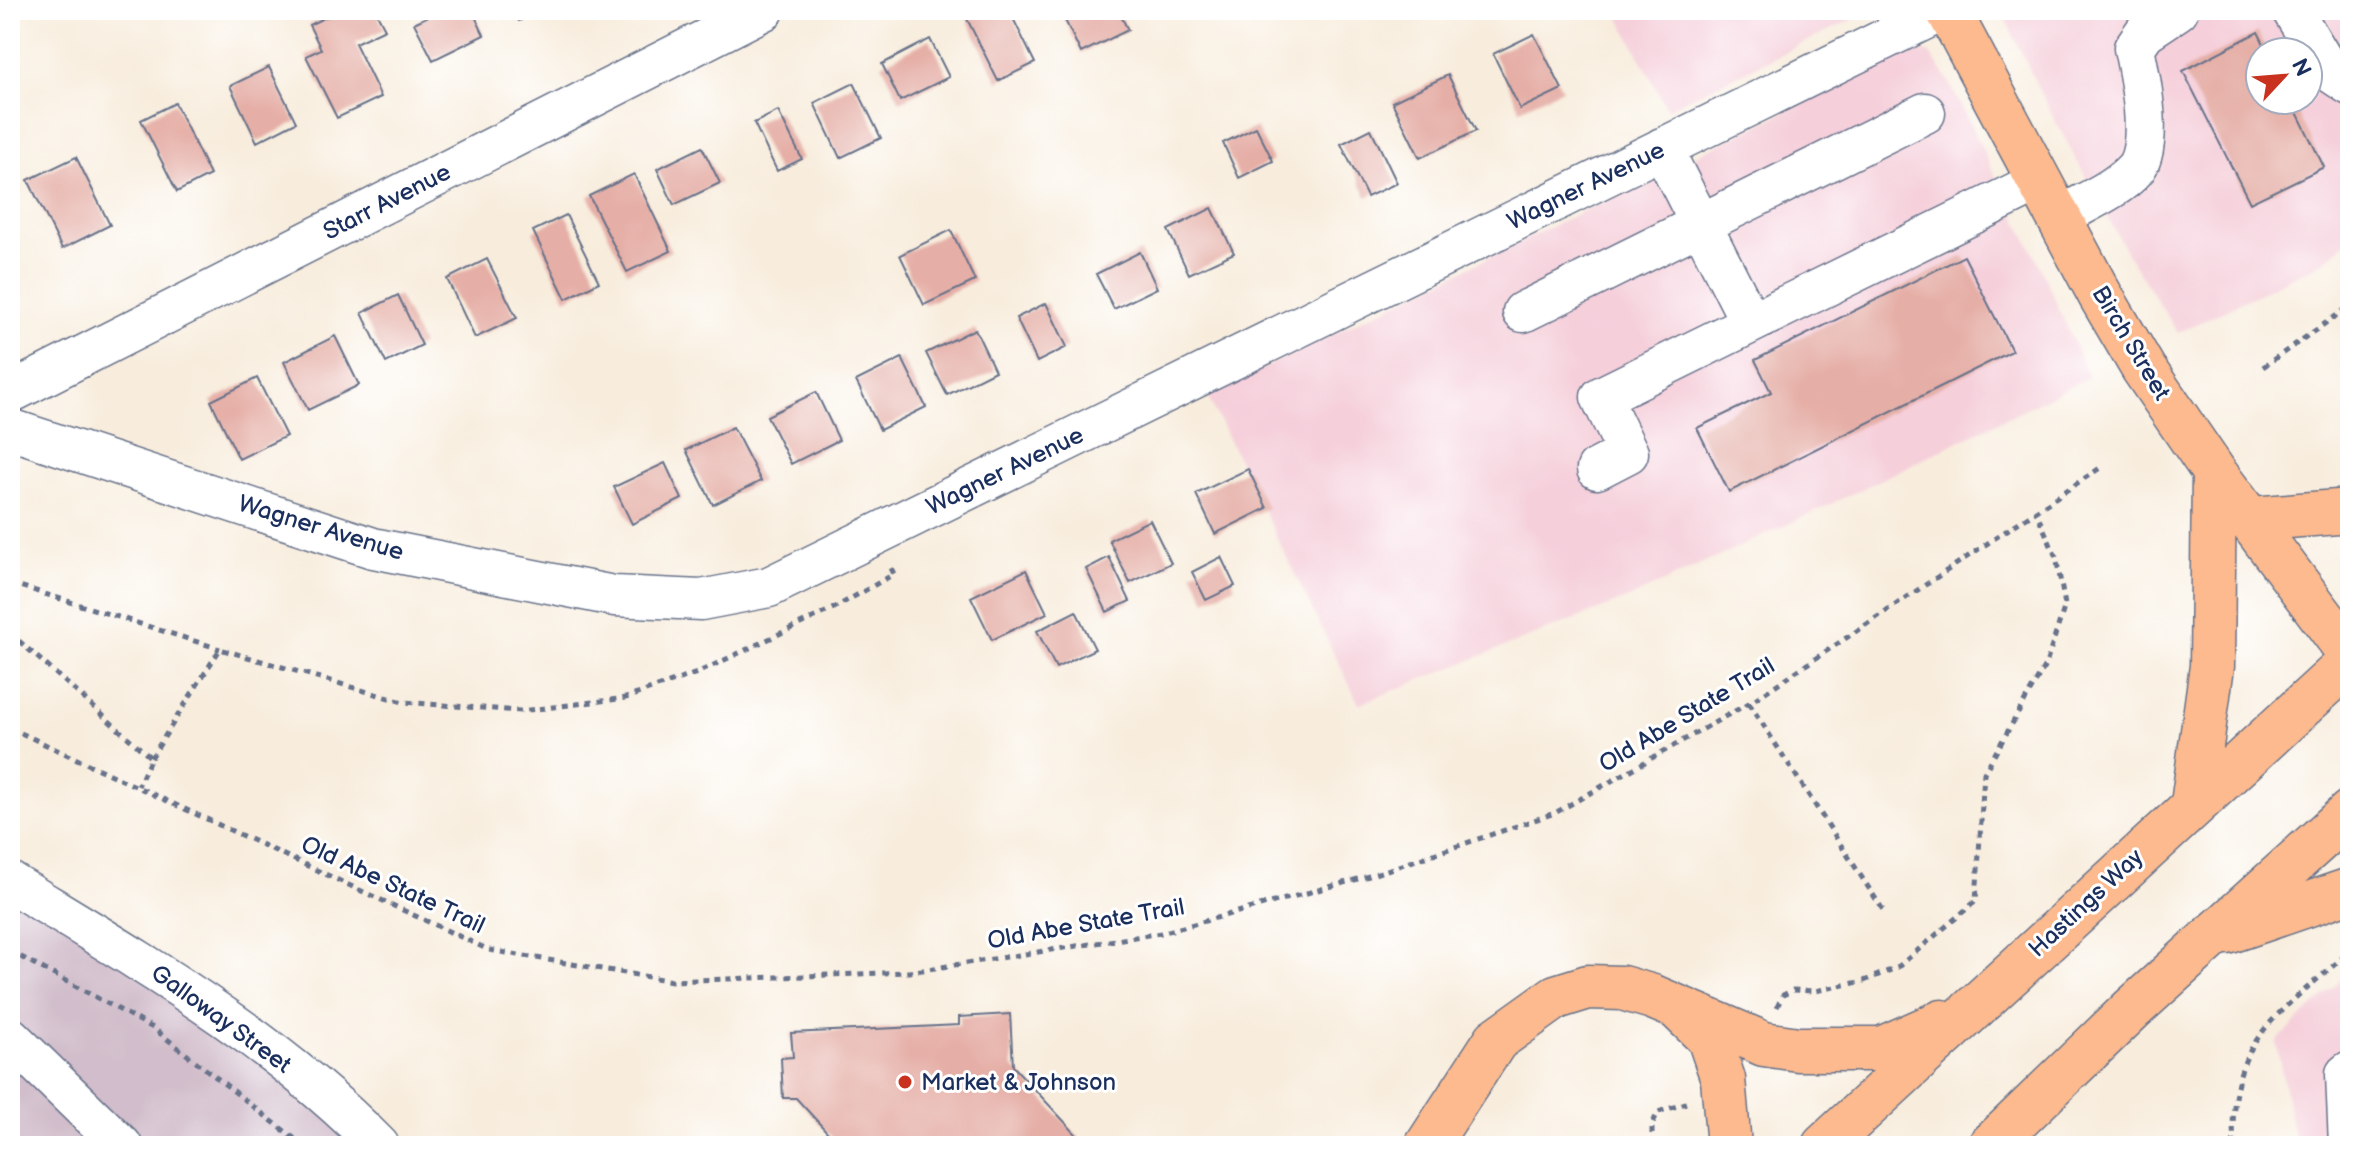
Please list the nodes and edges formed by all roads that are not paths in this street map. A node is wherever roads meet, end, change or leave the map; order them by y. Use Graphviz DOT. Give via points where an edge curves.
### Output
graph roads {
  1 [pos="764,10"];
  2 [pos="1946,10"];
  3 [pos="2178,10"];
  4 [pos="2292,10"];
  5 [pos="2350,85"];
  6 [pos="1925,113"];
  7 [pos="1662,148"];
  8 [pos="2050,199"];
  9 [pos="1701,223"];
  10 [pos="1523,312"];
  11 [pos="1751,323"];
  12 [pos="10,393"];
  13 [pos="10,429"];
  14 [pos="1597,469"];
  15 [pos="2214,472"];
  16 [pos="2350,511"];
  17 [pos="2251,519"];
  18 [pos="2350,654"];
  19 [pos="2350,662"];
  20 [pos="2193,804"];
  21 [pos="2350,812"];
  22 [pos="10,882"];
  23 [pos="2350,890"];
  24 [pos="2210,938"];
  25 [pos="1983,999"];
  26 [pos="1682,1012"];
  27 [pos="10,1037"];
  28 [pos="2350,1071"];
  29 [pos="122,1146"];
  30 [pos="379,1146"];
  31 [pos="1427,1146"];
  32 [pos="1729,1146"];
  33 [pos="1824,1146"];
  34 [pos="1990,1146"];
  35 [pos="2349,1146"];
  1 -- 12 [label="street, Starr Avenue"];
  2 -- 7 [label="street, Wagner Avenue"];
  2 -- 8 [label="main road, Birch Street"];
  3 -- 8 [label="street" via="2145,32 2134,48 2144,149 2135,170"];
  4 -- 5 [label="street" via="2329,71"];
  6 -- 9 [label="street"];
  7 -- 9 [label="street"];
  7 -- 13 [label="street, Wagner Avenue" via="769,587 701,600 614,596 373,548"];
  8 -- 11 [label="street"];
  8 -- 15 [label="main road, Birch Street" via="2143,368"];
  9 -- 10 [label="street"];
  9 -- 11 [label="street"];
  11 -- 14 [label="street" via="1601,397 1628,453"];
  15 -- 17 [label="main road, Birch Street"];
  15 -- 20 [label="main road" via="2212,666"];
  16 -- 17 [label="main road"];
  17 -- 18 [label="main road, Birch Street"];
  19 -- 20 [label="main road, Hastings Way"];
  20 -- 25 [label="main road, Hastings Way"];
  21 -- 24 [label="main road"];
  22 -- 30 [label="street, Galloway Street" via="197,996 352,1118"];
  23 -- 24 [label="main road"];
  24 -- 34 [label="main road"];
  25 -- 26 [label="main road" via="1881,1049 1768,1045"];
  25 -- 33 [label="main road, Hastings Way"];
  26 -- 31 [label="main road" via="1622,988 1588,987 1556,997 1496,1040"];
  26 -- 32 [label="main road" via="1709,1038 1723,1079"];
  27 -- 29 [label="street"];
  28 -- 35 [label="street"];
}
